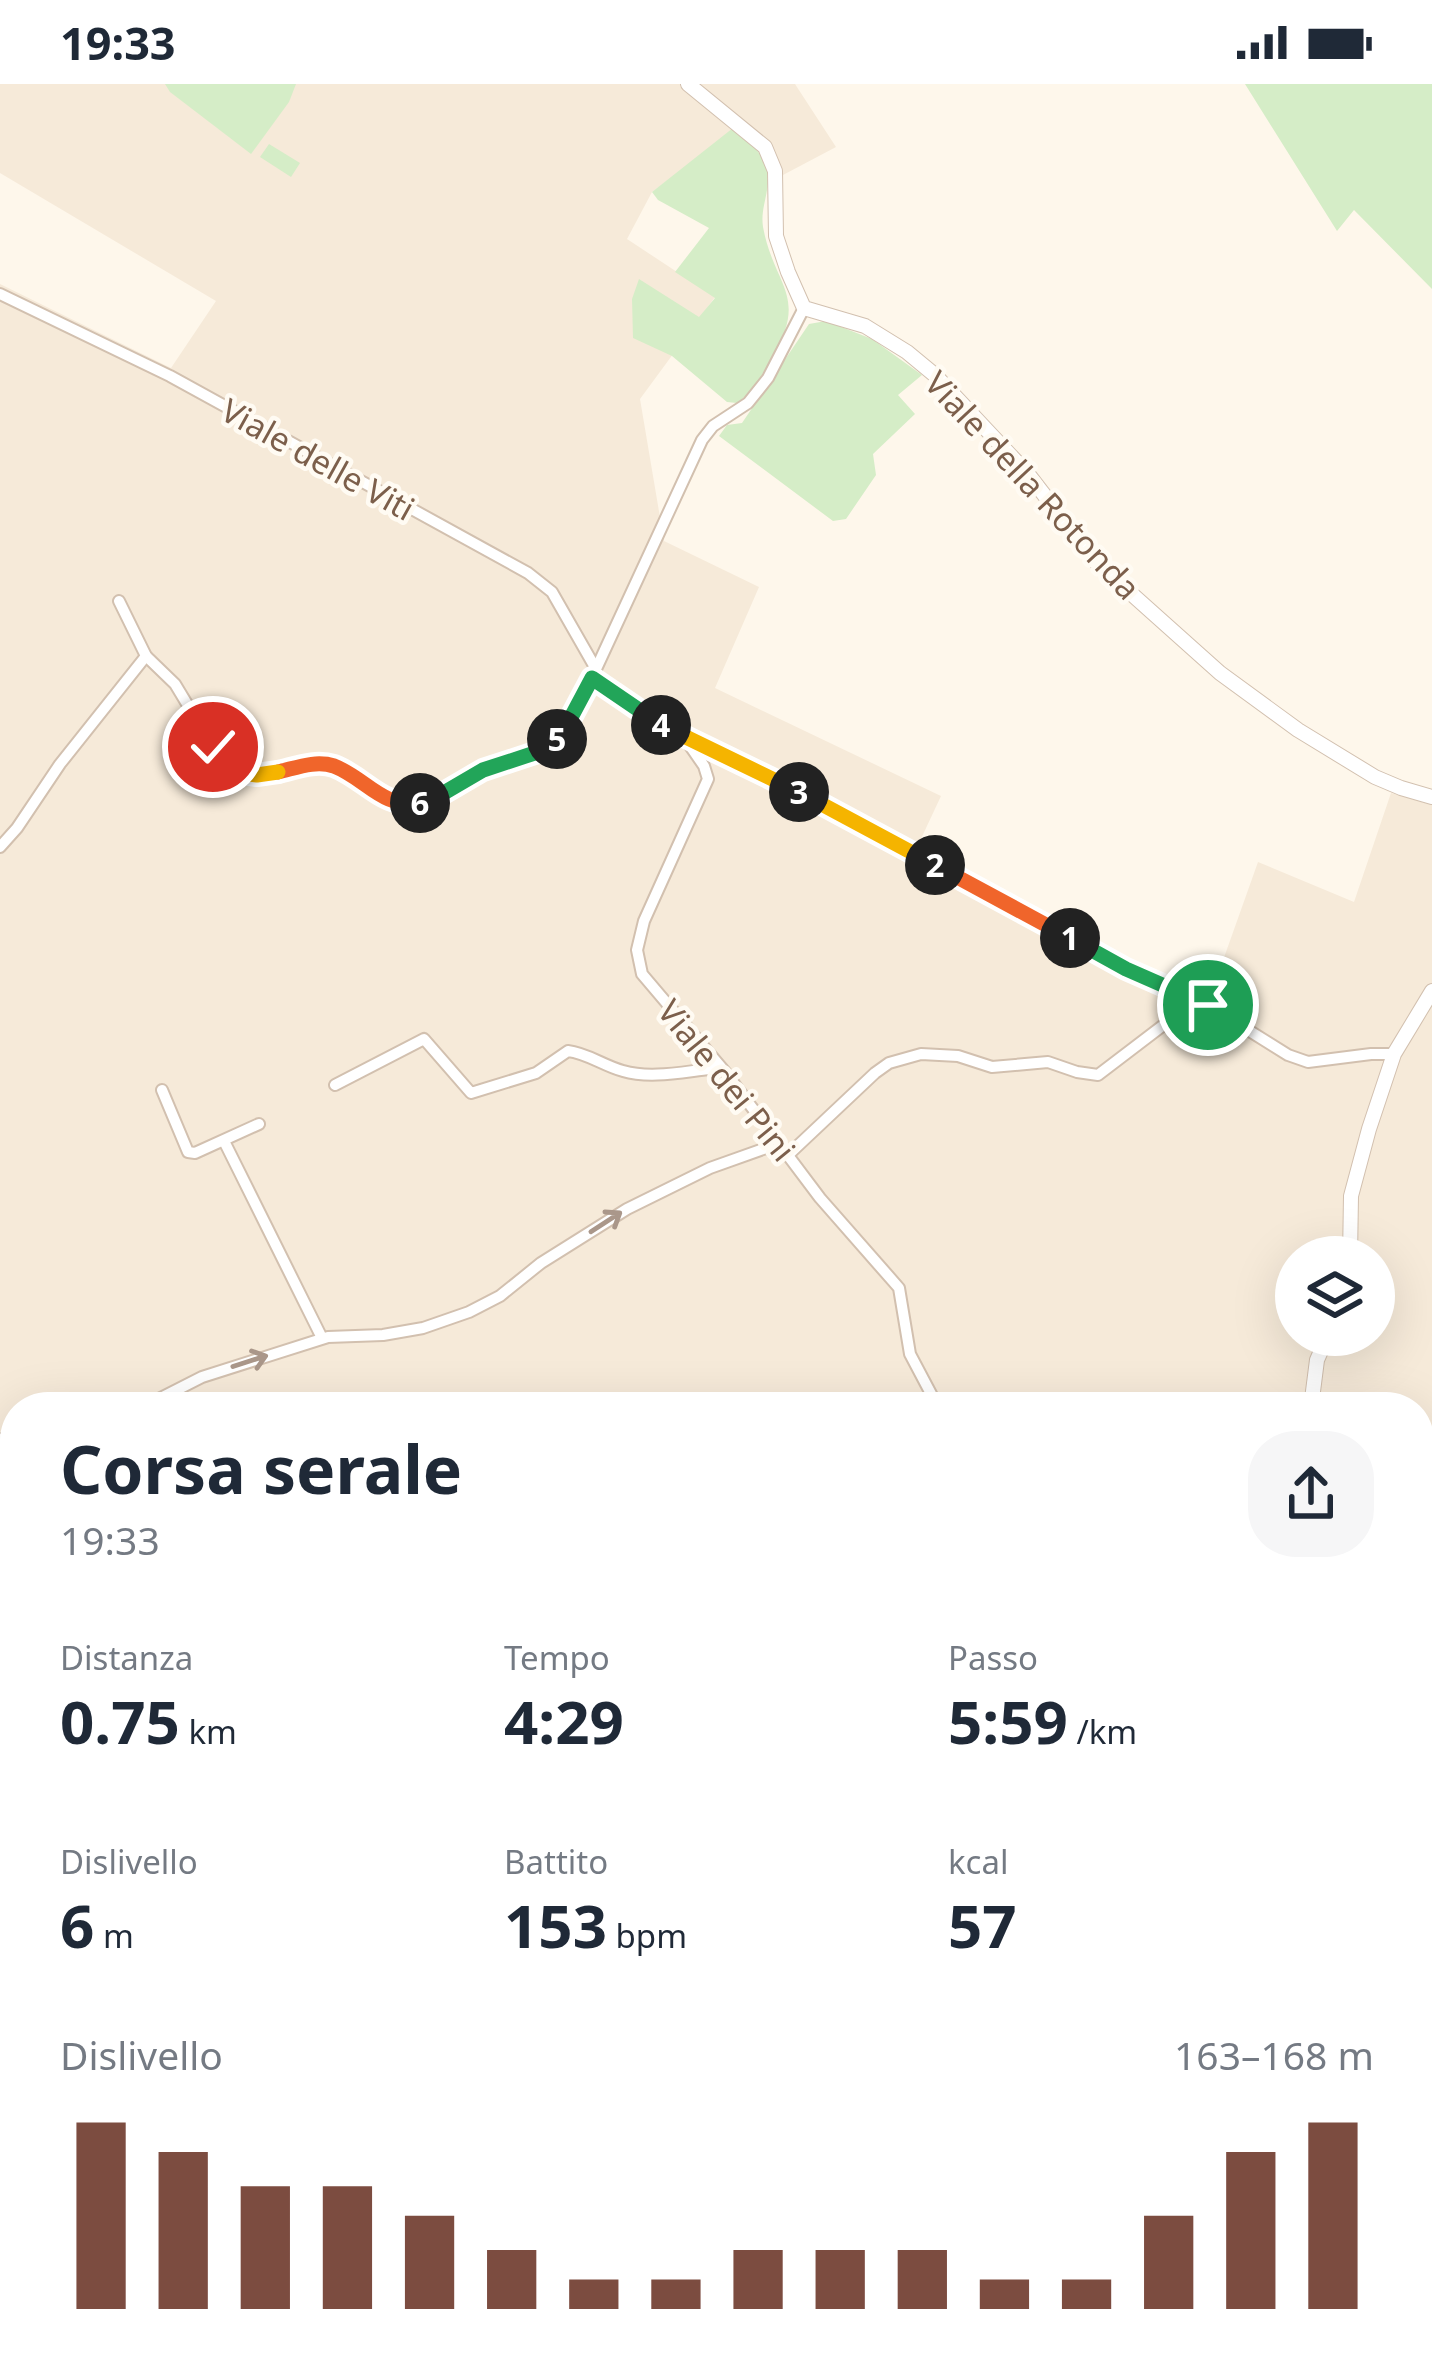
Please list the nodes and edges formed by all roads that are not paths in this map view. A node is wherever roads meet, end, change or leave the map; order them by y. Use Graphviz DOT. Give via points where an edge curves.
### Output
graph roads {
  1 [pos="688,84"];
  2 [pos="0,294"];
  3 [pos="804,308"];
  4 [pos="119,601"];
  5 [pos="146,656"];
  6 [pos="594,674"];
  7 [pos="683,736"];
  8 [pos="1432,797"];
  9 [pos="0,848"];
  10 [pos="1432,991"];
  11 [pos="1208,1005"];
  12 [pos="1394,1054"];
  13 [pos="716,1062"];
  14 [pos="335,1085"];
  15 [pos="162,1090"];
  16 [pos="259,1124"];
  17 [pos="224,1141"];
  18 [pos="788,1155"];
  19 [pos="1351,1236"];
  20 [pos="322,1338"];
  21 [pos="1319,1356"];
  22 [pos="172,1392"];
  23 [pos="930,1392"];
  24 [pos="1313,1392"];
  1 -- 3 [label="street" via="765,147 775,171 776,236"];
  2 -- 6 [label="street, Viale delle Viti" via="170,376 528,574 552,592"];
  3 -- 6 [label="street" via="748,403 702,440"];
  3 -- 8 [label="street, Viale della Rotonda" via="865,326 936,376 1097,563 1220,673 1375,777"];
  4 -- 5 [label="street"];
  5 -- 6 [label="street" via="175,684 233,772 332,765 388,801 407,804 550,748"];
  5 -- 9 [label="street"];
  6 -- 7 [label="street"];
  7 -- 11 [label="street"];
  7 -- 13 [label="street, Viale dei Pini" via="708,778 637,950 642,974"];
  10 -- 12 [label="street"];
  11 -- 12 [label="street" via="1308,1062"];
  11 -- 18 [label="street" via="1178,1014 1098,1075 1048,1062 992,1067 958,1056 909,1055 875,1073"];
  12 -- 19 [label="street" via="1352,1196"];
  13 -- 14 [label="street" via="636,1075 568,1051 536,1073 471,1093 424,1040"];
  13 -- 18 [label="street, Viale dei Pini"];
  15 -- 17 [label="street" via="188,1151"];
  16 -- 17 [label="street"];
  17 -- 20 [label="street"];
  20 -- 18 [label="street, one-way" via="423,1328 469,1312 627,1209 710,1168 766,1148"];
  18 -- 23 [label="street, Viale dei Pini" via="899,1288 910,1354"];
  22 -- 20 [label="street, one-way"];
  21 -- 24 [label="street"];
}
